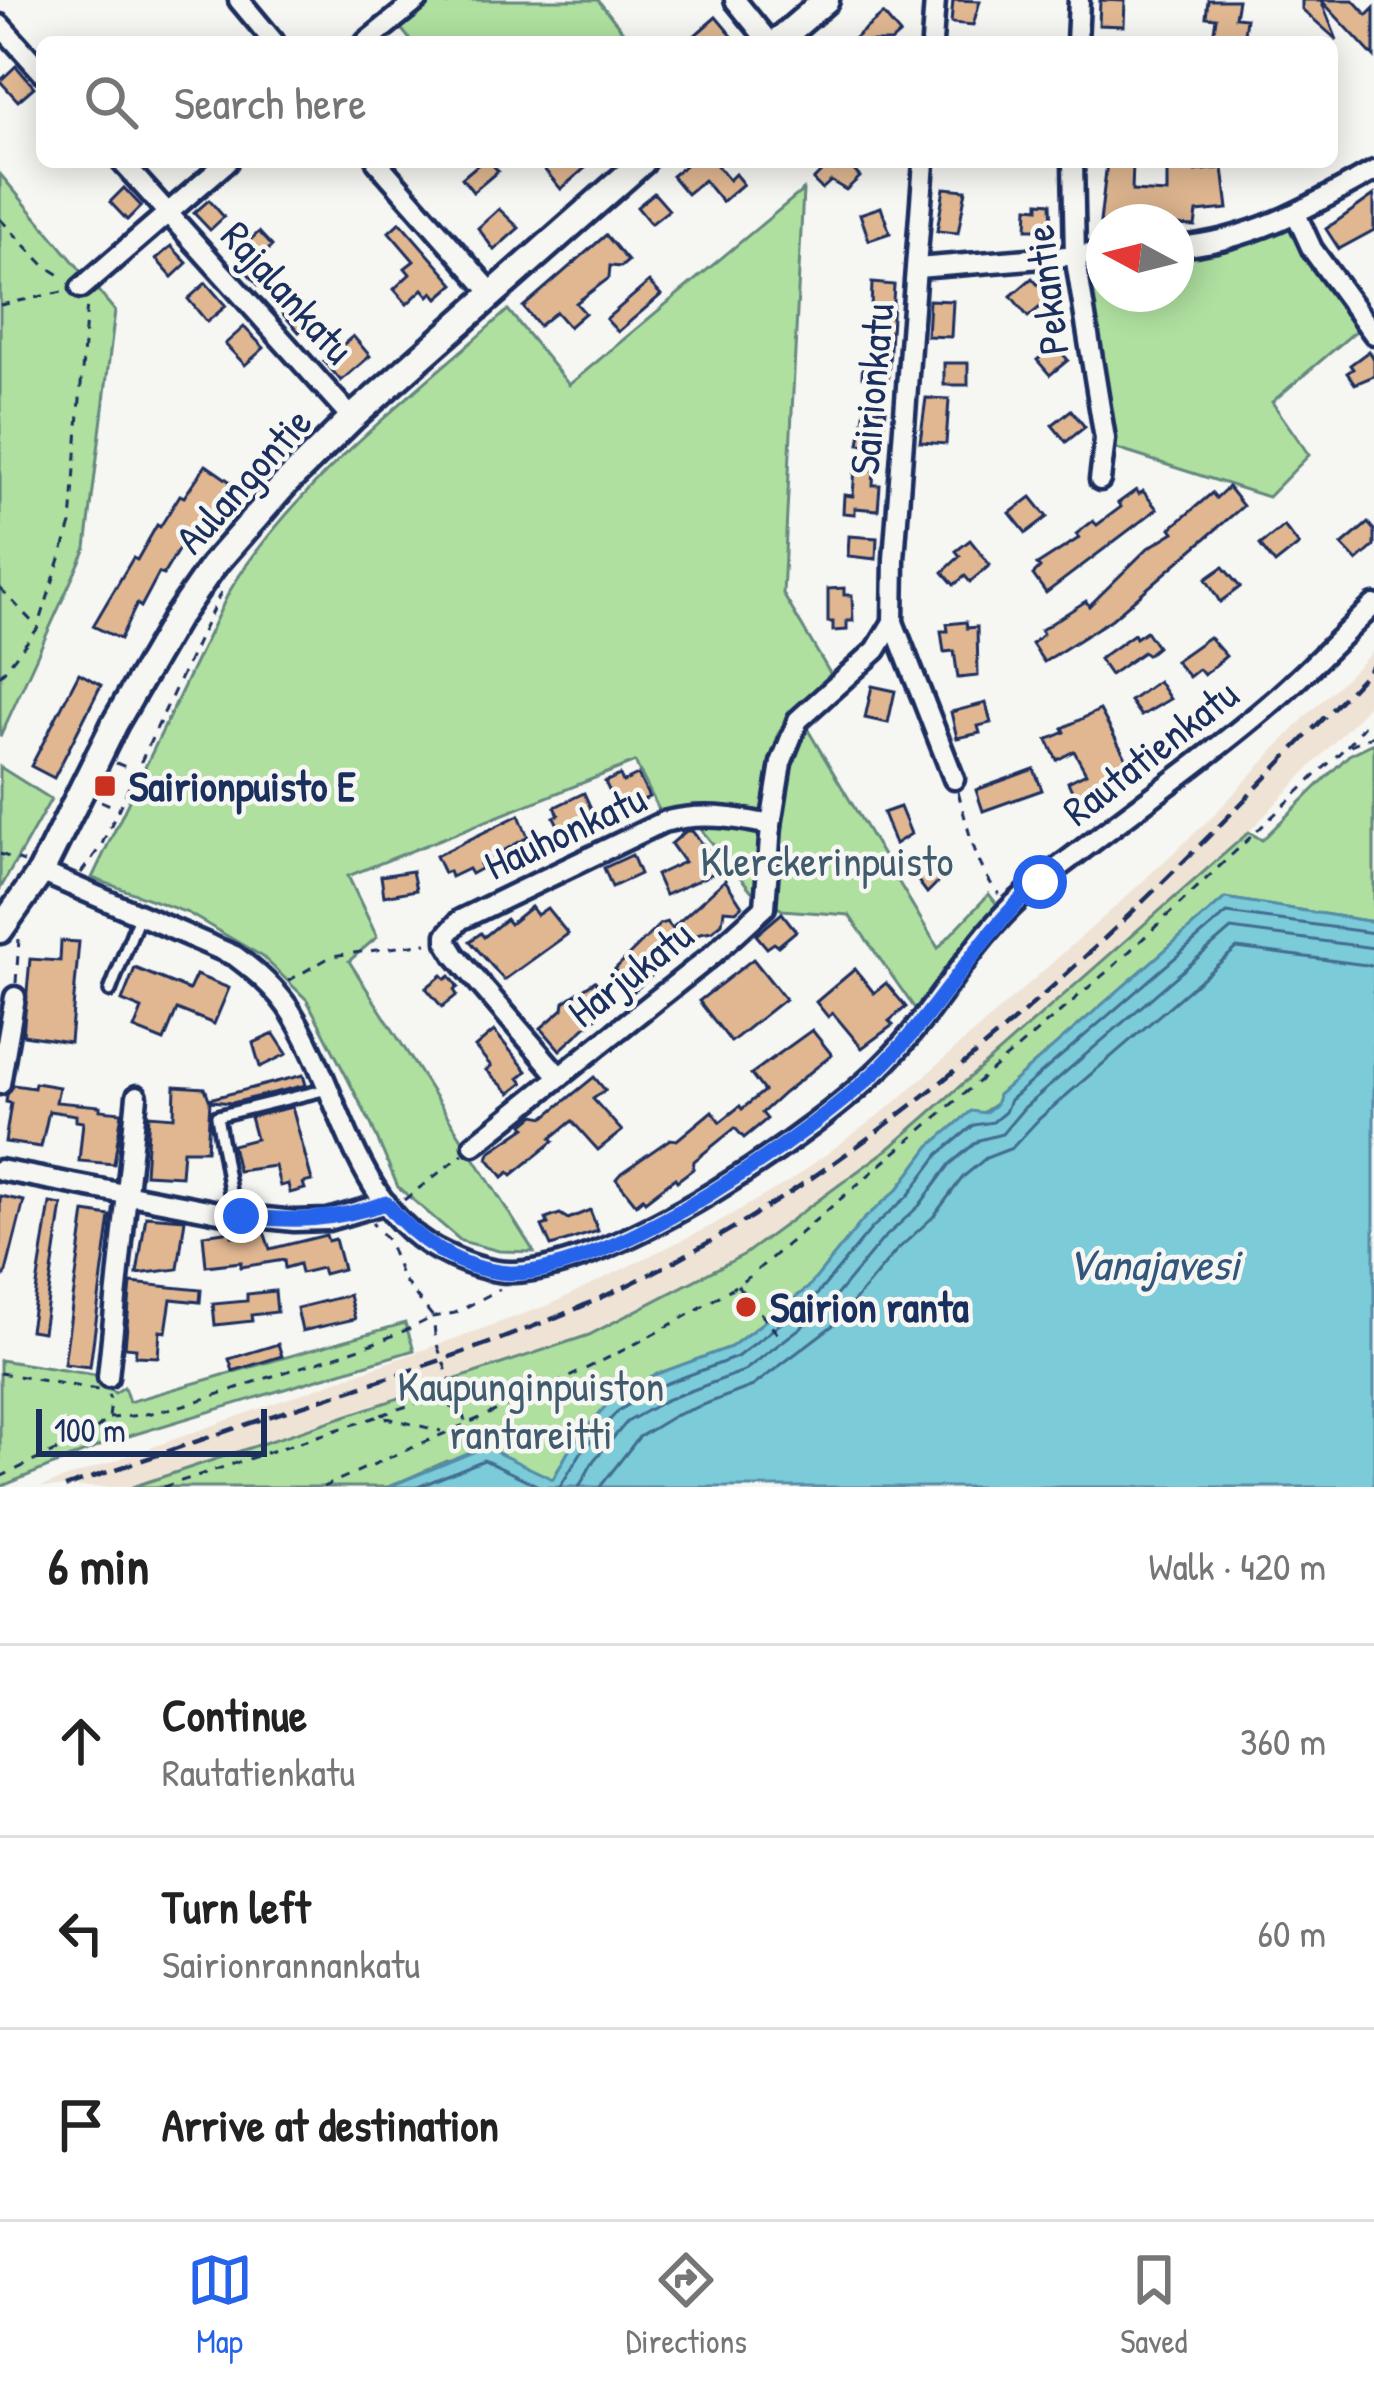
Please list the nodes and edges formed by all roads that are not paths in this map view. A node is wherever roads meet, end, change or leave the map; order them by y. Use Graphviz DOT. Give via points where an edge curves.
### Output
graph roads {
  1 [pos="238,0"];
  2 [pos="418,0"];
  3 [pos="735,0"];
  4 [pos="826,0"];
  5 [pos="935,0"];
  6 [pos="1079,0"];
  7 [pos="0,25"];
  8 [pos="269,36"];
  9 [pos="373,36"];
  10 [pos="768,36"];
  11 [pos="781,36"];
  12 [pos="932,36"];
  13 [pos="1077,36"];
  14 [pos="36,65"];
  15 [pos="127,168"];
  16 [pos="220,168"];
  17 [pos="382,168"];
  18 [pos="635,168"];
  19 [pos="924,168"];
  20 [pos="1073,168"];
  21 [pos="1374,171"];
  22 [pos="1296,214"];
  23 [pos="169,215"];
  24 [pos="1194,246"];
  25 [pos="1086,254"];
  26 [pos="1075,255"];
  27 [pos="917,268"];
  28 [pos="81,288"];
  29 [pos="493,294"];
  30 [pos="1374,334"];
  31 [pos="352,418"];
  32 [pos="1100,479"];
  33 [pos="1374,605"];
  34 [pos="893,622"];
  35 [pos="954,779"];
  36 [pos="770,825"];
  37 [pos="33,867"];
  38 [pos="139,916"];
  39 [pos="11,928"];
  40 [pos="110,991"];
  41 [pos="15,997"];
  42 [pos="559,1076"];
  43 [pos="0,1084"];
  44 [pos="328,1089"];
  45 [pos="137,1096"];
  46 [pos="474,1145"];
  47 [pos="0,1170"];
  48 [pos="128,1195"];
  49 [pos="394,1203"];
  50 [pos="234,1214"];
  51 [pos="108,1377"];
  1 -- 8 [label="street"];
  2 -- 9 [label="street"];
  3 -- 10 [label="street"];
  4 -- 11 [label="main road"];
  5 -- 12 [label="street"];
  6 -- 13 [label="street"];
  7 -- 14 [label="street"];
  15 -- 23 [label="street, Rajalankatu"];
  16 -- 23 [label="street"];
  17 -- 29 [label="street"];
  18 -- 29 [label="main road, Aulangontie"];
  19 -- 27 [label="street, Sairionkatu"];
  20 -- 26 [label="street, Pekantie"];
  21 -- 22 [label="street"];
  22 -- 24 [label="street"];
  22 -- 30 [label="street"];
  23 -- 28 [label="street"];
  23 -- 31 [label="street, Rajalankatu"];
  25 -- 26 [label="street"];
  26 -- 27 [label="street"];
  26 -- 32 [label="street, Pekantie" via="1105,439"];
  27 -- 34 [label="street, Sairionkatu"];
  29 -- 31 [label="main road, Aulangontie"];
  31 -- 37 [label="main road, Aulangontie" via="245,527 175,620"];
  33 -- 49 [label="street, Rautatienkatu" via="1269,705 1010,908 890,1059 798,1138 688,1205 560,1265 509,1273 472,1265 405,1228"];
  34 -- 35 [label="street"];
  34 -- 36 [label="street" via="877,650 798,720"];
  36 -- 42 [label="street, Harjukatu" via="765,907"];
  36 -- 42 [label="street, Hauhonkatu" via="693,814 663,822 460,920 447,934"];
  37 -- 38 [label="street, Rautatienkatu"];
  37 -- 39 [label="main road, Aulangontie"];
  38 -- 40 [label="lane"];
  38 -- 44 [label="street, Rautatienkatu" via="235,956 258,974 287,1006"];
  41 -- 43 [label="street"];
  42 -- 46 [label="street, Harjukatu"];
  44 -- 49 [label="street, Rautatienkatu"];
  44 -- 50 [label="lane" via="217,1115"];
  45 -- 48 [label="street"];
  47 -- 48 [label="street"];
  48 -- 50 [label="street"];
  48 -- 51 [label="street"];
  49 -- 50 [label="street" via="328,1220"];
}
